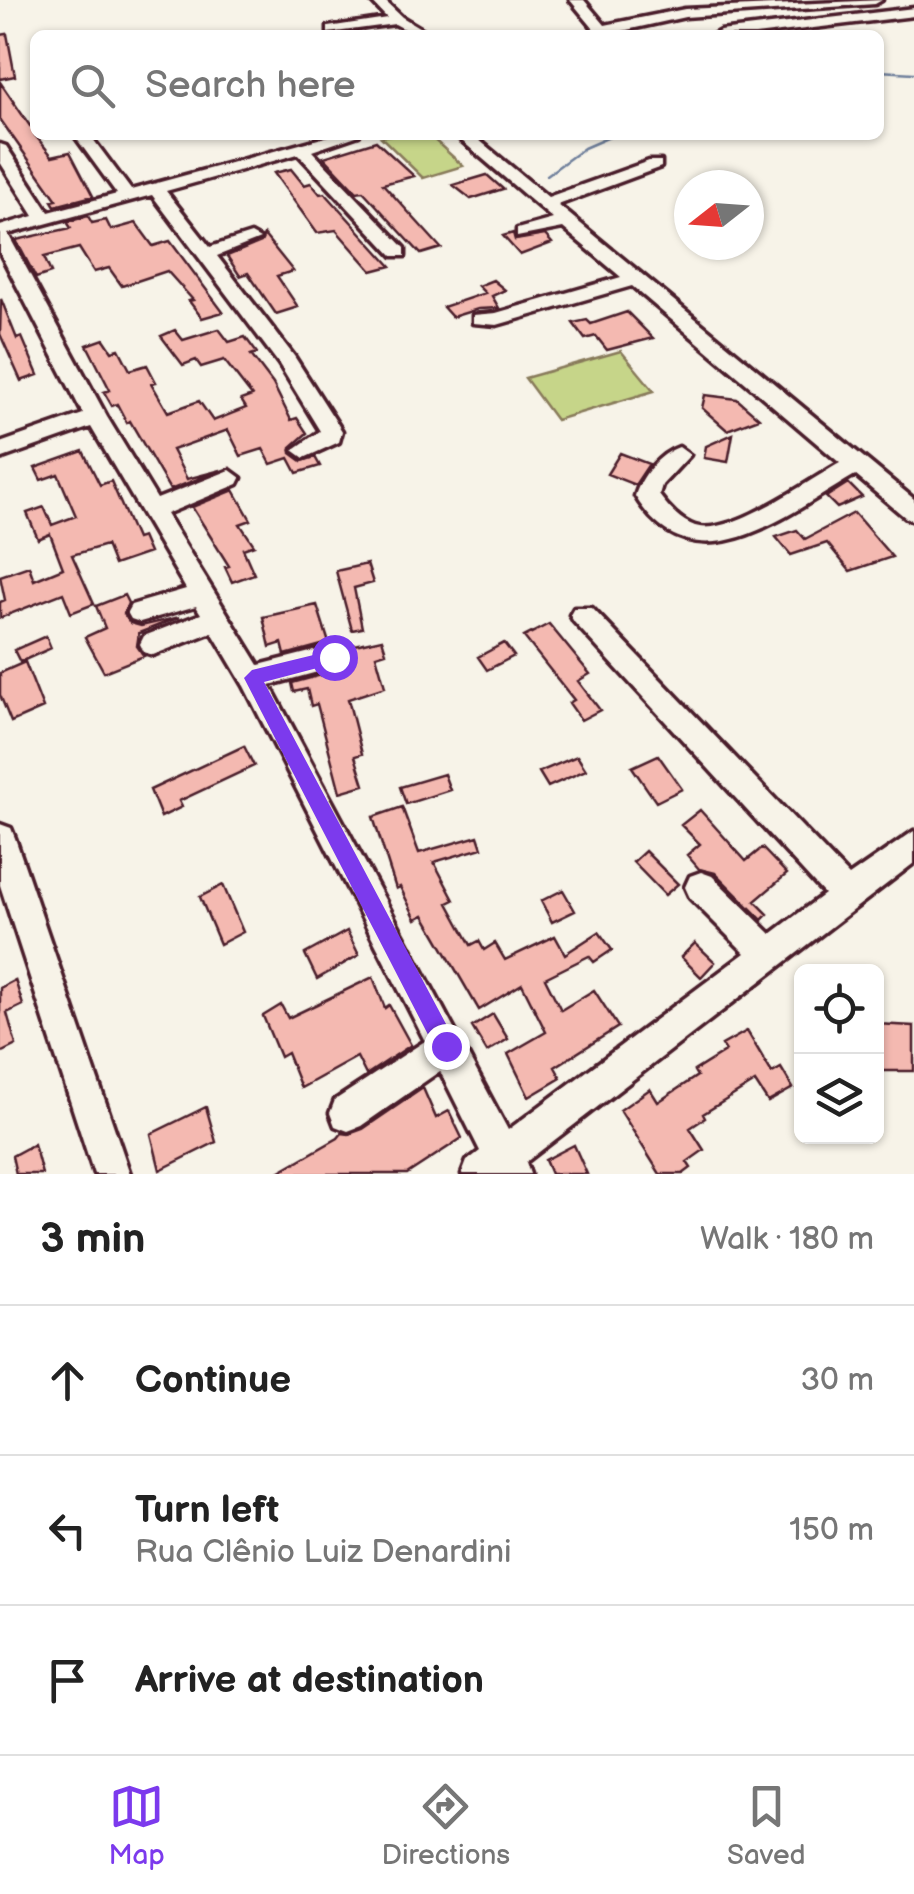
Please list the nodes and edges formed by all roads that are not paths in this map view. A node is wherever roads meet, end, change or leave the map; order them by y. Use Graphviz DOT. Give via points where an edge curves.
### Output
graph roads {
  1 [pos="377,0"];
  2 [pos="577,0"];
  3 [pos="864,1"];
  4 [pos="914,12"];
  5 [pos="397,20"];
  6 [pos="618,25"];
  7 [pos="333,30"];
  8 [pos="416,30"];
  9 [pos="595,30"];
  10 [pos="602,30"];
  11 [pos="627,30"];
  12 [pos="762,30"];
  13 [pos="86,140"];
  14 [pos="334,140"];
  15 [pos="469,140"];
  16 [pos="0,149"];
  17 [pos="302,149"];
  18 [pos="655,164"];
  19 [pos="157,190"];
  20 [pos="128,197"];
  21 [pos="546,204"];
  22 [pos="44,220"];
  23 [pos="567,221"];
  24 [pos="0,233"];
  25 [pos="523,233"];
  26 [pos="251,239"];
  27 [pos="399,252"];
  28 [pos="206,254"];
  29 [pos="636,279"];
  30 [pos="480,319"];
  31 [pos="96,416"];
  32 [pos="304,450"];
  33 [pos="0,451"];
  34 [pos="679,455"];
  35 [pos="858,463"];
  36 [pos="230,478"];
  37 [pos="152,510"];
  38 [pos="914,512"];
  39 [pos="202,594"];
  40 [pos="140,612"];
  41 [pos="583,616"];
  42 [pos="218,619"];
  43 [pos="153,644"];
  44 [pos="334,657"];
  45 [pos="252,678"];
  46 [pos="0,838"];
  47 [pos="914,845"];
  48 [pos="701,887"];
  49 [pos="846,896"];
  50 [pos="769,956"];
  51 [pos="446,1046"];
  52 [pos="348,1113"];
  53 [pos="498,1169"];
  54 [pos="112,1174"];
  1 -- 5 [label="street"];
  2 -- 9 [label="street"];
  3 -- 6 [label="street" via="685,12"];
  4 -- 12 [label="street"];
  5 -- 7 [label="street"];
  5 -- 8 [label="street"];
  6 -- 10 [label="street"];
  6 -- 11 [label="street"];
  13 -- 20 [label="street"];
  14 -- 17 [label="street"];
  15 -- 21 [label="street"];
  16 -- 22 [label="street"];
  17 -- 19 [label="street"];
  17 -- 27 [label="street"];
  18 -- 21 [label="street"];
  19 -- 20 [label="street"];
  19 -- 28 [label="street"];
  20 -- 22 [label="street"];
  21 -- 23 [label="street"];
  22 -- 24 [label="street"];
  23 -- 25 [label="street"];
  23 -- 29 [label="street"];
  24 -- 31 [label="street"];
  26 -- 28 [label="street"];
  28 -- 32 [label="street" via="330,431 332,437"];
  29 -- 30 [label="street"];
  29 -- 35 [label="street"];
  31 -- 33 [label="street"];
  31 -- 37 [label="street"];
  34 -- 35 [label="street" via="651,482 647,496 673,524 710,536"];
  35 -- 38 [label="street"];
  36 -- 37 [label="street"];
  37 -- 39 [label="street"];
  39 -- 40 [label="street"];
  39 -- 42 [label="street"];
  41 -- 49 [label="street"];
  42 -- 43 [label="street"];
  42 -- 45 [label="street"];
  44 -- 45 [label="street"];
  45 -- 51 [label="street"];
  46 -- 54 [label="street"];
  47 -- 49 [label="street"];
  48 -- 50 [label="street"];
  49 -- 50 [label="street"];
  50 -- 53 [label="street"];
  51 -- 52 [label="street"];
  51 -- 53 [label="street"];
}
